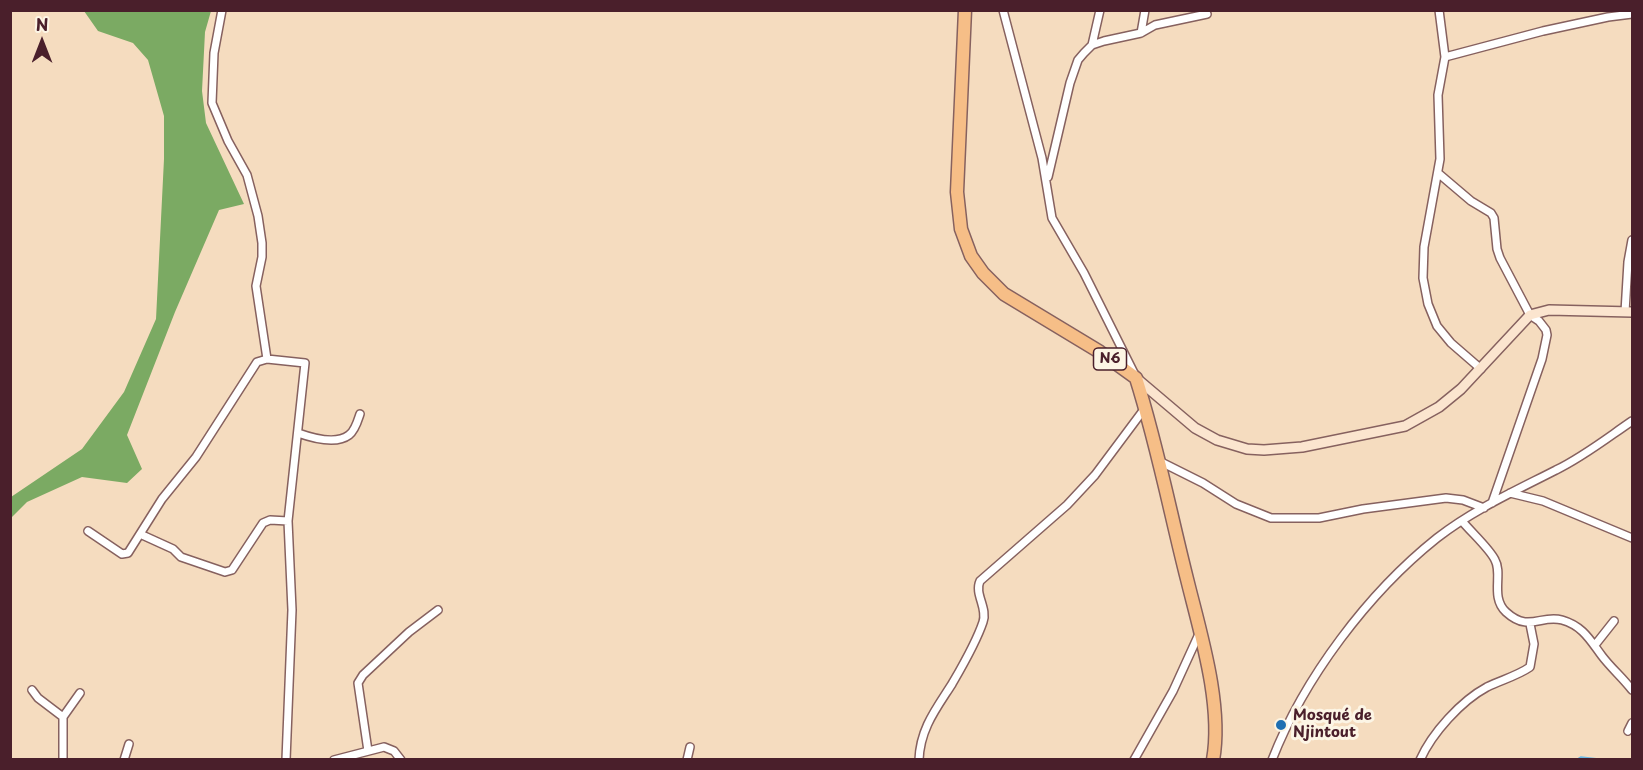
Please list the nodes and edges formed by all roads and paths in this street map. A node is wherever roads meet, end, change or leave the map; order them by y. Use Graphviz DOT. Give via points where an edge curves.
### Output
graph roads {
  1 [pos="222,10"];
  2 [pos="965,10"];
  3 [pos="1003,10"];
  4 [pos="1100,10"];
  5 [pos="1145,10"];
  6 [pos="1439,10"];
  7 [pos="1207,14"];
  8 [pos="1632,14"];
  9 [pos="1141,33"];
  10 [pos="1092,45"];
  11 [pos="1445,57"];
  12 [pos="1438,173"];
  13 [pos="1047,180"];
  14 [pos="1632,240"];
  15 [pos="1629,312"];
  16 [pos="1530,315"];
  17 [pos="267,359"];
  18 [pos="1481,369"];
  19 [pos="1136,378"];
  20 [pos="1145,408"];
  21 [pos="360,414"];
  22 [pos="1632,421"];
  23 [pos="298,433"];
  24 [pos="1159,461"];
  25 [pos="1510,493"];
  26 [pos="1492,503"];
  27 [pos="1484,508"];
  28 [pos="288,521"];
  29 [pos="1462,521"];
  30 [pos="87,531"];
  31 [pos="140,534"];
  32 [pos="1632,538"];
  33 [pos="438,610"];
  34 [pos="1614,621"];
  35 [pos="1530,624"];
  36 [pos="1199,633"];
  37 [pos="1595,645"];
  38 [pos="32,690"];
  39 [pos="1632,690"];
  40 [pos="80,693"];
  41 [pos="63,717"];
  42 [pos="1632,723"];
  43 [pos="1628,731"];
  44 [pos="129,744"];
  45 [pos="690,747"];
  46 [pos="368,751"];
  47 [pos="63,759"];
  48 [pos="124,759"];
  49 [pos="286,759"];
  50 [pos="334,759"];
  51 [pos="401,759"];
  52 [pos="687,759"];
  53 [pos="919,759"];
  54 [pos="1134,759"];
  55 [pos="1213,759"];
  56 [pos="1272,759"];
  57 [pos="1420,759"];
  1 -- 17 [label="street" via="214,53 212,103 247,175 258,216 262,257 256,286"];
  2 -- 19 [label="highway, N6" via="957,192 961,229 971,256 1004,294"];
  3 -- 13 [label="street"];
  4 -- 10 [label="street"];
  5 -- 9 [label="street"];
  6 -- 11 [label="street"];
  7 -- 9 [label="street" via="1155,25"];
  8 -- 11 [label="street" via="1543,30"];
  9 -- 10 [label="street"];
  10 -- 13 [label="street" via="1074,69"];
  11 -- 12 [label="street" via="1438,95"];
  12 -- 16 [label="street" via="1491,213 1497,249"];
  12 -- 18 [label="street" via="1424,247 1425,293 1437,326"];
  13 -- 19 [label="street" via="1052,218"];
  14 -- 15 [label="street" via="1628,262"];
  15 -- 16 [label="main road" via="1549,310"];
  16 -- 18 [label="main road"];
  16 -- 26 [label="street" via="1544,326 1547,335"];
  17 -- 23 [label="street" via="305,363"];
  17 -- 31 [label="street" via="257,362"];
  18 -- 19 [label="main road" via="1439,407 1405,426 1278,450 1246,448 1206,435"];
  19 -- 20 [label="highway, N6"];
  20 -- 24 [label="highway, N6"];
  20 -- 53 [label="street" via="1095,475 1067,505 980,581 984,621 930,717"];
  21 -- 23 [label="street" via="351,434 345,437 323,440"];
  22 -- 25 [label="street" via="1577,458"];
  23 -- 28 [label="street"];
  24 -- 27 [label="street" via="1236,504 1270,518 1319,518 1446,498"];
  24 -- 36 [label="highway, N6"];
  25 -- 26 [label="street"];
  25 -- 32 [label="street" via="1543,501"];
  26 -- 27 [label="street"];
  27 -- 29 [label="street"];
  28 -- 31 [label="street" via="263,523 232,570 225,572 181,557 173,549"];
  28 -- 49 [label="street" via="292,610"];
  29 -- 35 [label="street" via="1495,560 1501,606"];
  29 -- 56 [label="street" via="1430,545 1351,623 1300,704"];
  30 -- 31 [label="street" via="125,554"];
  33 -- 46 [label="street" via="358,683"];
  34 -- 37 [label="street"];
  35 -- 37 [label="street" via="1561,619 1582,630"];
  35 -- 57 [label="street" via="1534,644 1530,667 1473,696 1444,724"];
  36 -- 54 [label="street" via="1173,691"];
  36 -- 55 [label="highway, N6" via="1215,711"];
  37 -- 39 [label="street"];
  38 -- 41 [label="street"];
  40 -- 41 [label="street"];
  41 -- 47 [label="street"];
  42 -- 43 [label="street"];
  44 -- 48 [label="street"];
  45 -- 52 [label="street"];
  46 -- 50 [label="street"];
  46 -- 51 [label="street" via="389,748"];
}
